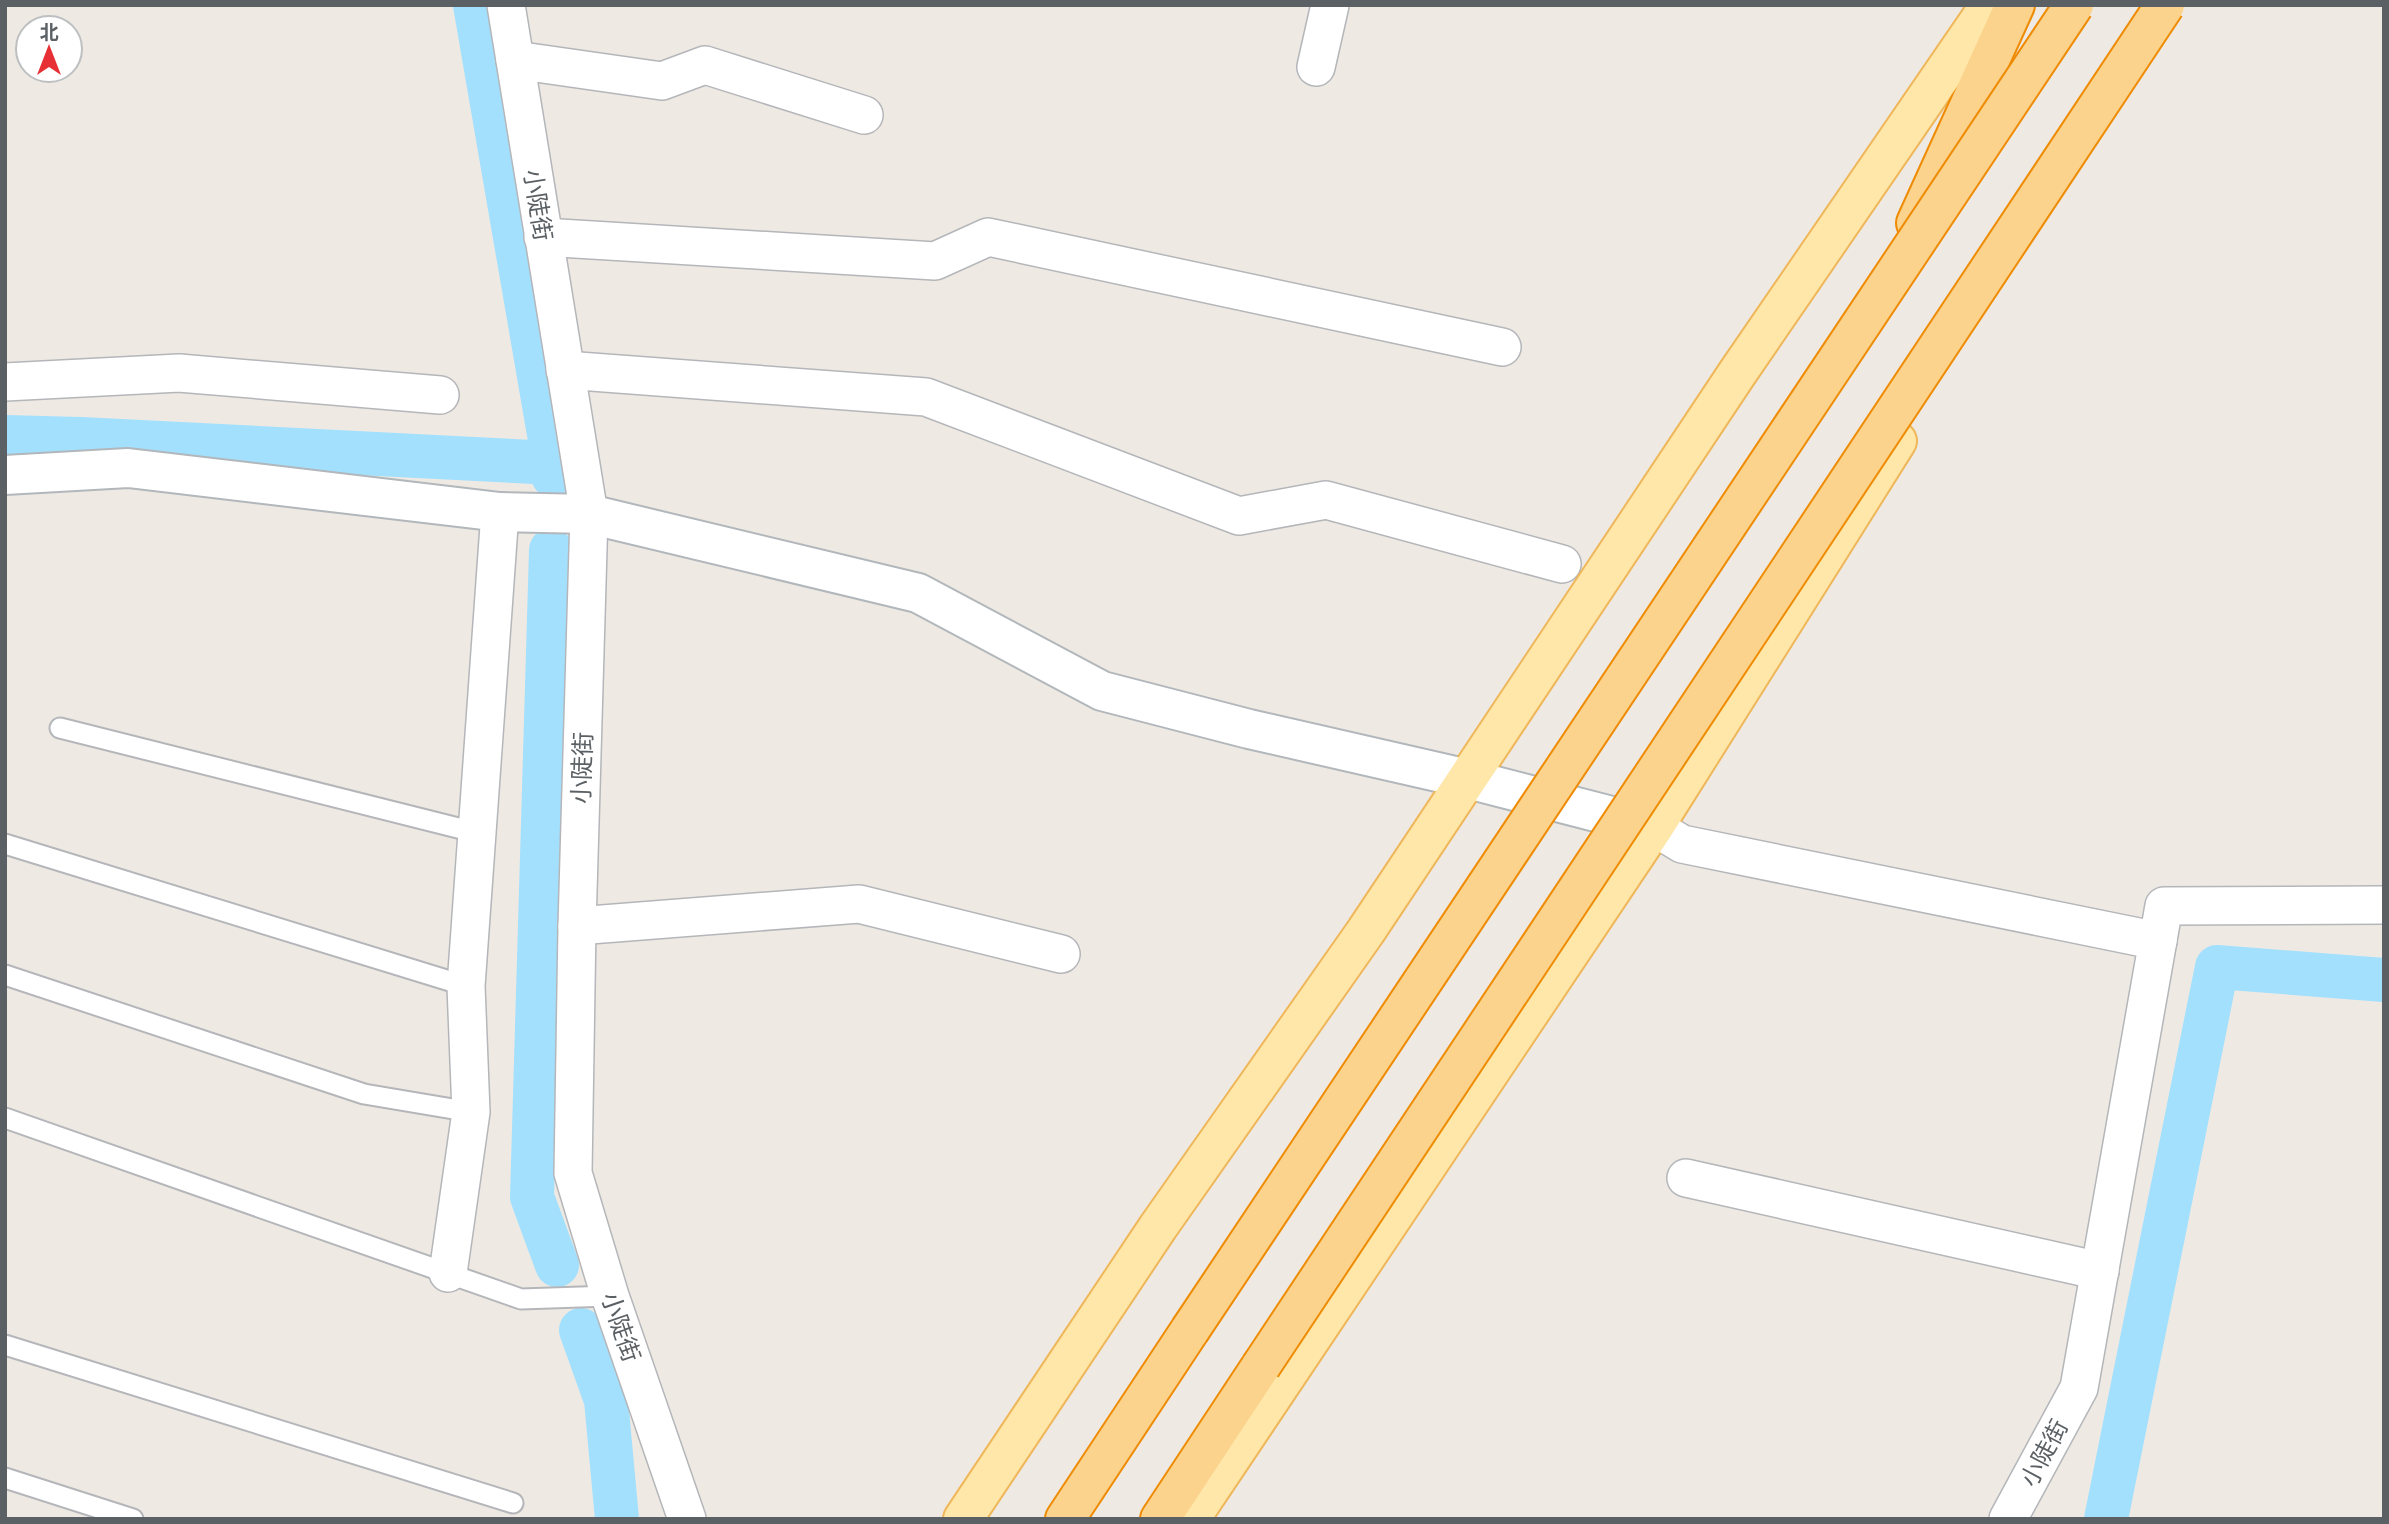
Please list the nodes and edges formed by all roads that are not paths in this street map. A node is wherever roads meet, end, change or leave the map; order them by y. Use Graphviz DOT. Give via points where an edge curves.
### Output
graph roads {
  1 [pos="506,5"];
  2 [pos="1330,5"];
  3 [pos="1990,5"];
  4 [pos="2015,5"];
  5 [pos="2074,5"];
  6 [pos="2165,5"];
  7 [pos="2185,5"];
  8 [pos="515,60"];
  9 [pos="1316,67"];
  10 [pos="864,115"];
  11 [pos="543,237"];
  12 [pos="1886,287"];
  13 [pos="1502,347"];
  14 [pos="565,370"];
  15 [pos="5,382"];
  16 [pos="440,395"];
  17 [pos="5,475"];
  18 [pos="500,512"];
  19 [pos="589,514"];
  20 [pos="1562,564"];
  21 [pos="60,728"];
  22 [pos="1468,779"];
  23 [pos="1654,827"];
  24 [pos="478,833"];
  25 [pos="5,844"];
  26 [pos="2384,905"];
  27 [pos="577,926"];
  28 [pos="2158,941"];
  29 [pos="1061,954"];
  30 [pos="5,975"];
  31 [pos="466,986"];
  32 [pos="471,1112"];
  33 [pos="5,1118"];
  34 [pos="1686,1178"];
  35 [pos="2100,1271"];
  36 [pos="448,1273"];
  37 [pos="610,1296"];
  38 [pos="5,1345"];
  39 [pos="5,1478"];
  40 [pos="513,1503"];
  41 [pos="133,1519"];
  42 [pos="687,1519"];
  43 [pos="963,1519"];
  44 [pos="1065,1519"];
  45 [pos="1160,1519"];
  46 [pos="1190,1519"];
  47 [pos="2008,1519"];
  1 -- 8 [label="street, 小陡街"];
  2 -- 9 [label="street"];
  3 -- 22 [label="main road" via="1738,372"];
  4 -- 12 [label="highway, bridge"];
  5 -- 12 [label="highway, bridge"];
  6 -- 45 [label="highway, bridge"];
  7 -- 23 [label="main road" via="2025,237"];
  8 -- 10 [label="street" via="662,81 705,65"];
  8 -- 11 [label="street, 小陡街"];
  11 -- 13 [label="street" via="935,261 988,237"];
  11 -- 14 [label="street, 小陡街"];
  12 -- 44 [label="highway, bridge"];
  14 -- 19 [label="street, 小陡街"];
  14 -- 20 [label="street" via="926,397 1239,516 1325,500"];
  15 -- 16 [label="street" via="179,373"];
  17 -- 18 [label="street" via="128,468"];
  18 -- 19 [label="street"];
  18 -- 24 [label="street"];
  19 -- 22 [label="street" via="918,593 1102,691"];
  19 -- 27 [label="street, 小陡街"];
  21 -- 24 [label="lane"];
  22 -- 23 [label="street"];
  22 -- 43 [label="main road" via="1158,1227"];
  23 -- 28 [label="street" via="1682,844"];
  23 -- 46 [label="main road"];
  24 -- 31 [label="street"];
  25 -- 31 [label="lane"];
  26 -- 28 [label="street, 小陡街" via="2164,906"];
  27 -- 29 [label="street" via="859,904"];
  27 -- 37 [label="street, 小陡街" via="573,1173"];
  28 -- 35 [label="street, 小陡街"];
  30 -- 32 [label="lane" via="364,1094"];
  31 -- 32 [label="street"];
  32 -- 36 [label="street"];
  33 -- 36 [label="lane"];
  34 -- 35 [label="street"];
  35 -- 47 [label="street, 小陡街" via="2079,1388"];
  36 -- 37 [label="lane" via="521,1299"];
  37 -- 42 [label="street, 小陡街"];
  38 -- 40 [label="lane"];
  39 -- 41 [label="lane"];
}
